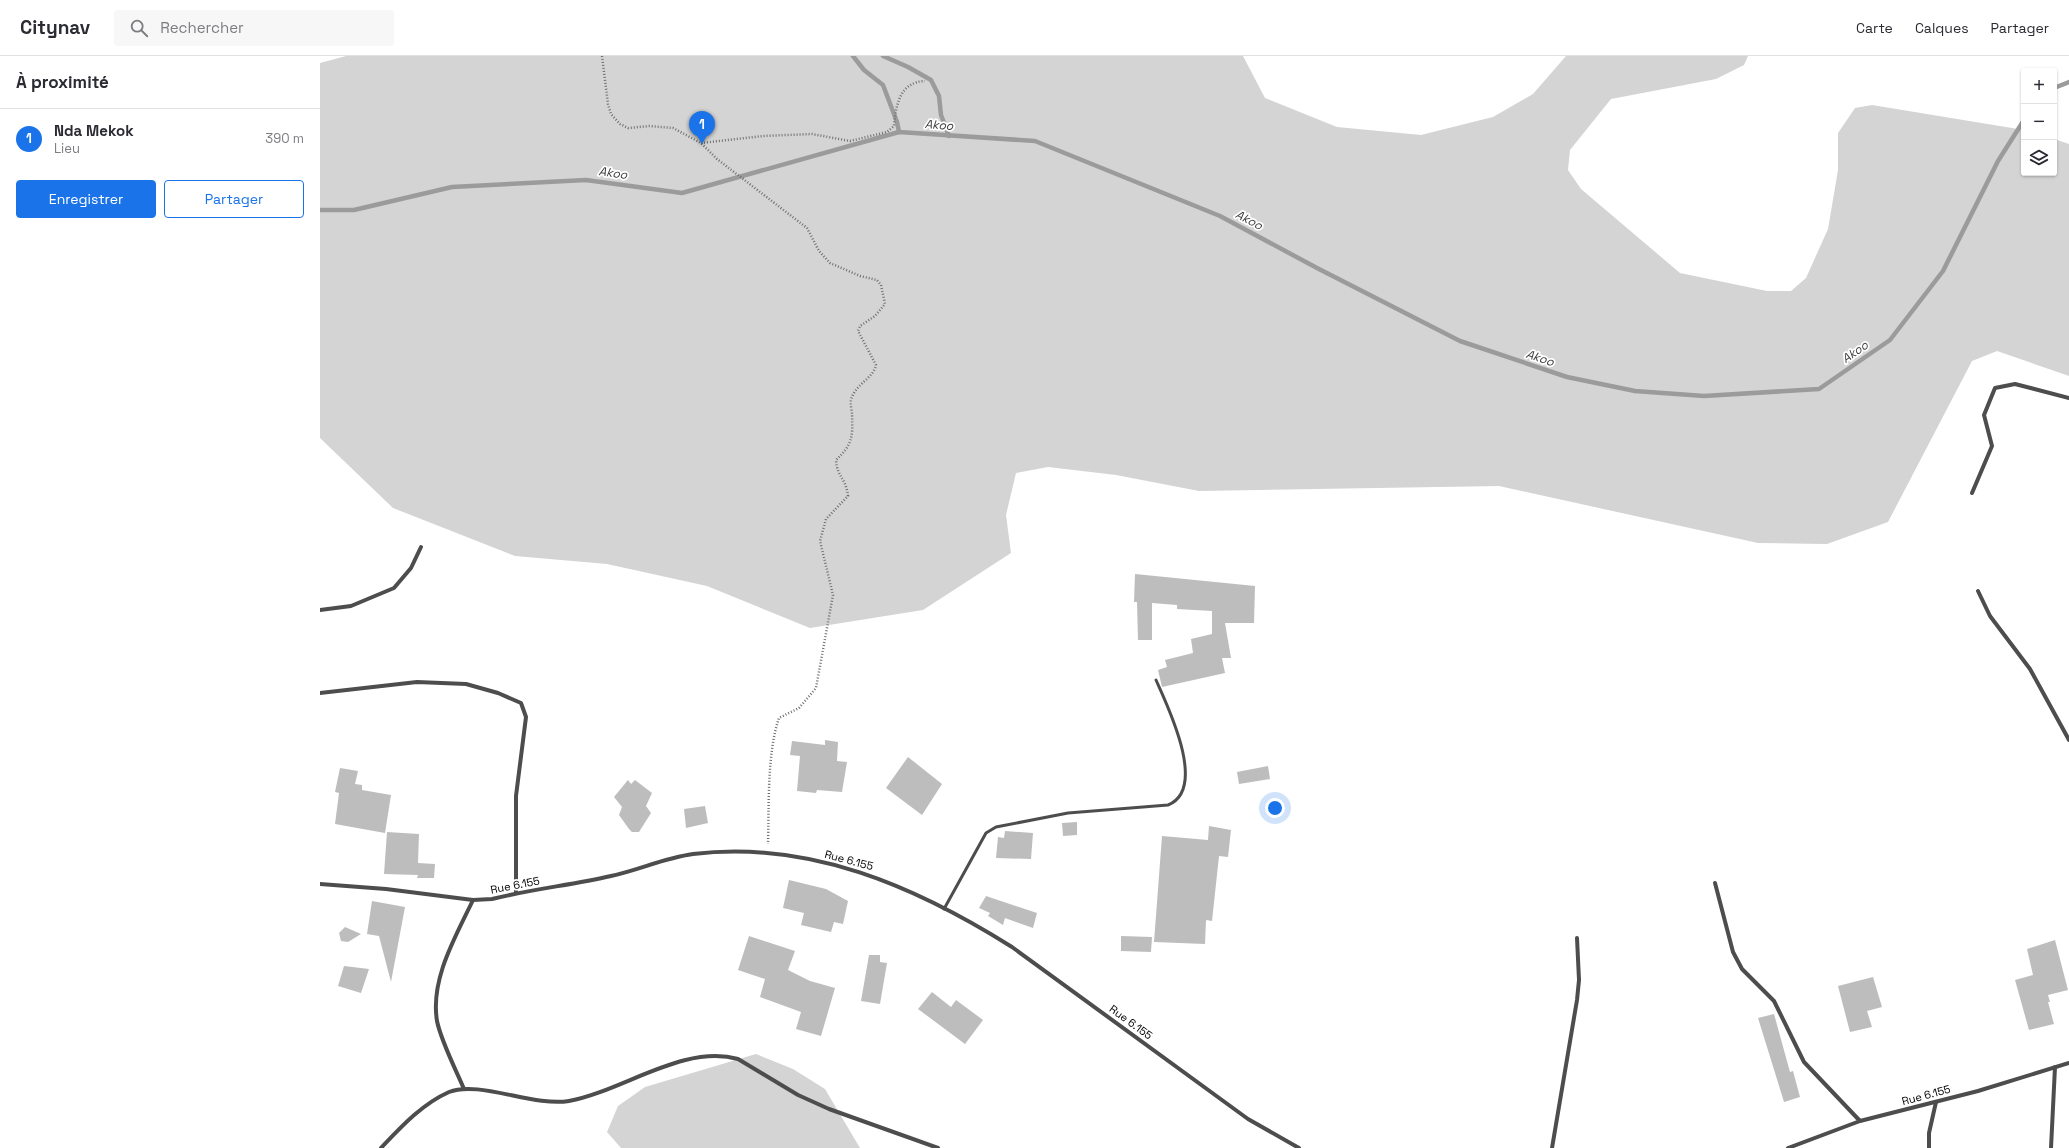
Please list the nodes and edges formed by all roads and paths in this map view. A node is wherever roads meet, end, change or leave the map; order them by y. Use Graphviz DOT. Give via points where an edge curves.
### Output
graph roads {
  1 [pos="602,56"];
  2 [pos="924,81"];
  3 [pos="701,144"];
  4 [pos="2069,398"];
  5 [pos="1972,493"];
  6 [pos="421,547"];
  7 [pos="1978,591"];
  8 [pos="320,610"];
  9 [pos="1156,680"];
  10 [pos="320,693"];
  11 [pos="2069,740"];
  12 [pos="767,853"];
  13 [pos="1715,883"];
  14 [pos="320,884"];
  15 [pos="516,893"];
  16 [pos="474,900"];
  17 [pos="944,909"];
  18 [pos="1576,938"];
  19 [pos="2069,1063"];
  20 [pos="2055,1067"];
  21 [pos="464,1089"];
  22 [pos="1936,1102"];
  23 [pos="1860,1121"];
  24 [pos="381,1148"];
  25 [pos="938,1148"];
  26 [pos="1299,1148"];
  27 [pos="1552,1148"];
  28 [pos="1788,1148"];
  29 [pos="1929,1148"];
  30 [pos="2051,1148"];
  1 -- 3 [label="path" via="608,104 611,114 620,124 628,128 673,128"];
  2 -- 3 [label="path" via="911,86 901,94 894,126 888,132 850,142 812,134 763,136"];
  3 -- 12 [label="path" via="807,228 819,251 830,263 860,276 877,280 881,285 885,304 875,316 860,326 858,331 876,365 875,372 861,382 851,399 853,435 847,450 836,460 837,471 847,484 848,496 826,518 820,541 833,595 816,688 799,708 778,718 776,724"];
  4 -- 5 [label="street" via="2015,384 1995,388 1984,415 1992,446"];
  6 -- 8 [label="street" via="411,568 394,588 351,606"];
  7 -- 11 [label="street" via="1990,616 2030,669"];
  9 -- 17 [label="lane" via="1179,740 1186,775 1185,785 1176,802 1168,805 1068,813 996,827 986,833"];
  10 -- 15 [label="street" via="418,682 466,684 521,702 526,717 516,796"];
  12 -- 15 [label="street, Rue 6.155" via="729,852 673,858 612,876"];
  12 -- 17 [label="street, Rue 6.155" via="802,857 866,874"];
  13 -- 23 [label="street" via="1733,952 1742,969 1774,1001 1804,1062"];
  14 -- 16 [label="street, Rue 6.155"];
  15 -- 16 [label="street, Rue 6.155"];
  16 -- 21 [label="street" via="449,951 441,977 436,1008 438,1023"];
  17 -- 26 [label="street, Rue 6.155" via="1012,947 1248,1118"];
  18 -- 27 [label="street" via="1577,1000"];
  19 -- 20 [label="street, Rue 6.155"];
  20 -- 22 [label="street, Rue 6.155"];
  20 -- 30 [label="street"];
  21 -- 24 [label="street" via="450,1092 422,1108"];
  21 -- 25 [label="street" via="536,1101 568,1101 607,1090 677,1061 696,1057 729,1056 829,1110"];
  22 -- 23 [label="street, Rue 6.155"];
  22 -- 29 [label="street" via="1929,1133"];
  23 -- 28 [label="street, Rue 6.155"];
}
